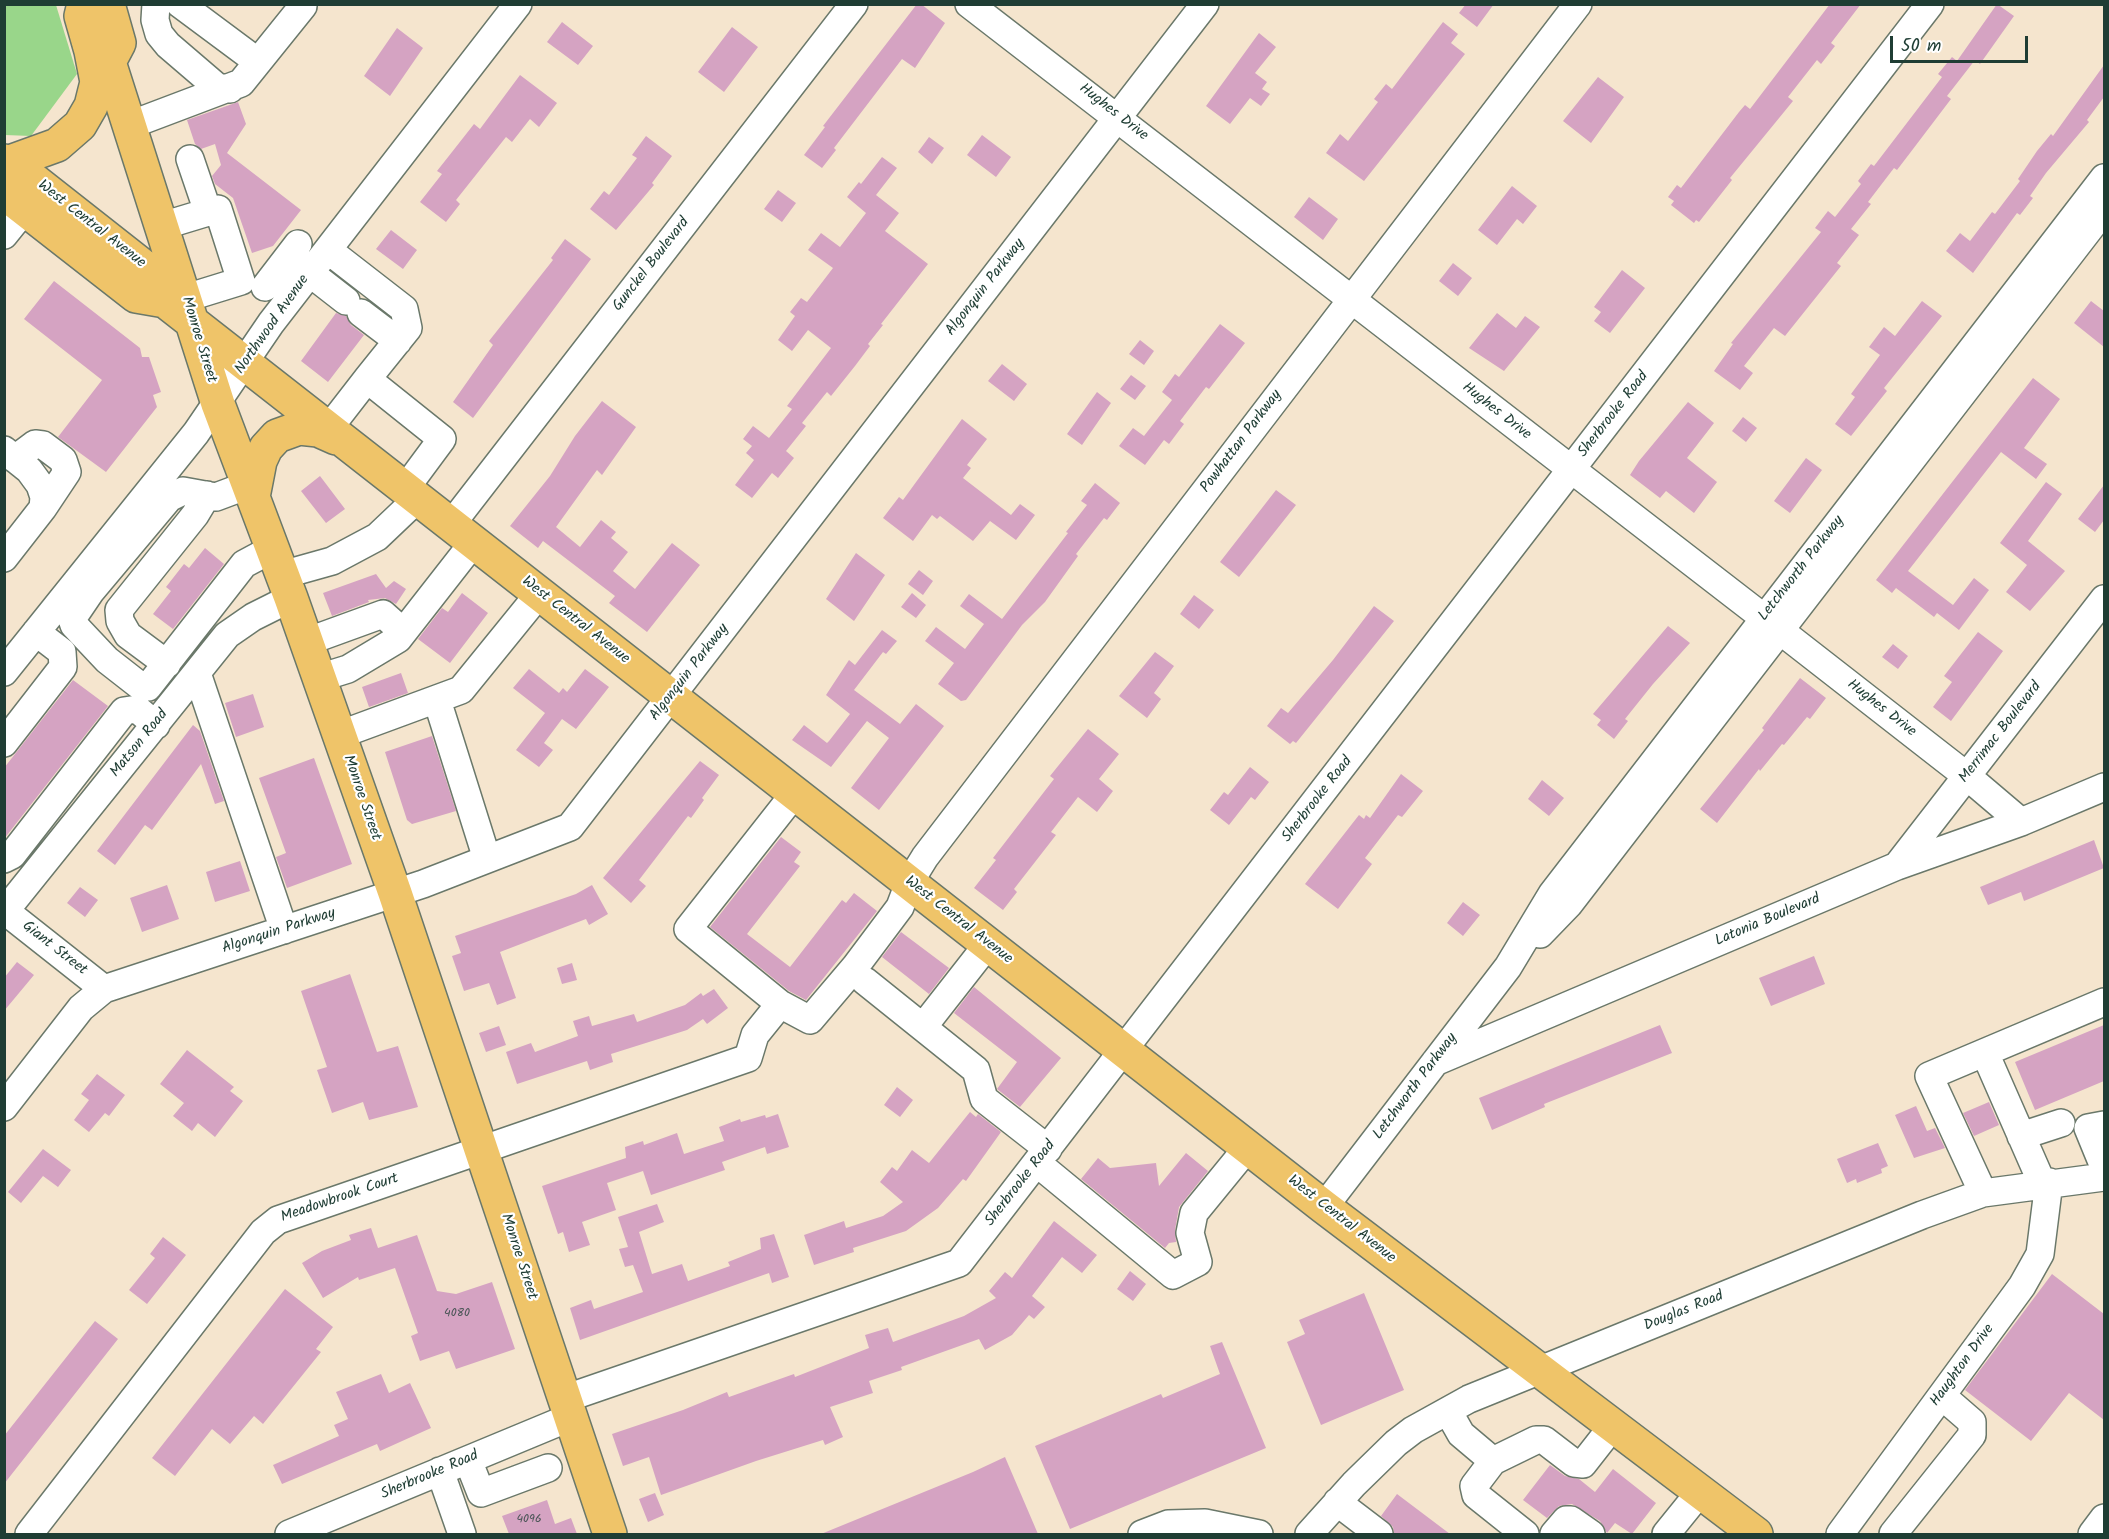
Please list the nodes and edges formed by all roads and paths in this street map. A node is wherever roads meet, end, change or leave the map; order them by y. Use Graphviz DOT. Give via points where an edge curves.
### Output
graph roads {
  1 [pos="84,4"];
  2 [pos="108,4"];
  3 [pos="156,4"];
  4 [pos="180,4"];
  5 [pos="518,4"];
  6 [pos="854,4"];
  7 [pos="969,4"];
  8 [pos="1205,4"];
  9 [pos="1578,4"];
  10 [pos="1930,4"];
  11 [pos="303,6"];
  12 [pos="100,56"];
  13 [pos="258,62"];
  14 [pos="230,89"];
  15 [pos="1118,117"];
  16 [pos="130,125"];
  17 [pos="190,159"];
  18 [pos="2104,178"];
  19 [pos="11,182"];
  20 [pos="2104,210"];
  21 [pos="208,212"];
  22 [pos="162,226"];
  23 [pos="4,235"];
  24 [pos="298,244"];
  25 [pos="328,250"];
  26 [pos="310,273"];
  27 [pos="253,284"];
  28 [pos="1351,300"];
  29 [pos="286,305"];
  30 [pos="181,307"];
  31 [pos="398,341"];
  32 [pos="246,363"];
  33 [pos="367,379"];
  34 [pos="218,404"];
  35 [pos="339,436"];
  36 [pos="10,454"];
  37 [pos="1572,470"];
  38 [pos="250,491"];
  39 [pos="411,494"];
  40 [pos="207,495"];
  41 [pos="462,534"];
  42 [pos="4,558"];
  43 [pos="282,574"];
  44 [pos="539,594"];
  45 [pos="2104,599"];
  46 [pos="1772,624"];
  47 [pos="36,632"];
  48 [pos="403,632"];
  49 [pos="306,642"];
  50 [pos="166,664"];
  51 [pos="4,672"];
  52 [pos="197,673"];
  53 [pos="319,678"];
  54 [pos="672,696"];
  55 [pos="437,700"];
  56 [pos="156,725"];
  57 [pos="339,735"];
  58 [pos="4,742"];
  59 [pos="1968,777"];
  60 [pos="2104,787"];
  61 [pos="795,793"];
  62 [pos="2021,822"];
  63 [pos="4,859"];
  64 [pos="487,859"];
  65 [pos="1897,866"];
  66 [pos="909,883"];
  67 [pos="395,893"];
  68 [pos="5,911"];
  69 [pos="284,930"];
  70 [pos="988,944"];
  71 [pos="865,981"];
  72 [pos="104,989"];
  73 [pos="2104,1002"];
  74 [pos="780,1004"];
  75 [pos="923,1027"];
  76 [pos="1124,1051"];
  77 [pos="1985,1053"];
  78 [pos="1434,1063"];
  79 [pos="4,1107"];
  80 [pos="2061,1123"];
  81 [pos="2104,1125"];
  82 [pos="2021,1136"];
  83 [pos="1248,1147"];
  84 [pos="483,1150"];
  85 [pos="1043,1156"];
  86 [pos="2104,1167"];
  87 [pos="2104,1177"];
  88 [pos="2045,1183"];
  89 [pos="1983,1193"];
  90 [pos="1324,1207"];
  91 [pos="1538,1371"];
  92 [pos="1942,1396"];
  93 [pos="568,1408"];
  94 [pos="1448,1411"];
  95 [pos="1612,1427"];
  96 [pos="468,1460"];
  97 [pos="1493,1461"];
  98 [pos="548,1468"];
  99 [pos="440,1471"];
  100 [pos="1700,1492"];
  101 [pos="1337,1502"];
  102 [pos="2104,1518"];
  103 [pos="29,1534"];
  104 [pos="289,1534"];
  105 [pos="462,1534"];
  106 [pos="610,1534"];
  107 [pos="1142,1534"];
  108 [pos="1259,1534"];
  109 [pos="1309,1534"];
  110 [pos="1379,1534"];
  111 [pos="1525,1534"];
  112 [pos="1554,1534"];
  113 [pos="1591,1534"];
  114 [pos="1666,1534"];
  115 [pos="1756,1534"];
  116 [pos="1840,1534"];
  117 [pos="1893,1534"];
  118 [pos="2092,1534"];
  1 -- 12 [label="main road, Monroe Street" via="81,16"];
  2 -- 12 [label="main road" via="119,43"];
  3 -- 14 [label="street" via="159,34 168,45 217,87"];
  4 -- 13 [label="street"];
  5 -- 25 [label="street, Northwood Avenue"];
  6 -- 41 [label="street, Gunckel Boulevard"];
  7 -- 15 [label="street, Hughes Drive"];
  8 -- 15 [label="street, Algonquin Parkway"];
  9 -- 28 [label="street, Powhattan Parkway"];
  10 -- 37 [label="street, Sherbrooke Road"];
  11 -- 13 [label="street"];
  12 -- 16 [label="main road, Monroe Street"];
  12 -- 19 [label="main road" via="91,106 80,125"];
  13 -- 14 [label="street" via="241,83"];
  14 -- 16 [label="street"];
  15 -- 28 [label="street, Hughes Drive"];
  15 -- 54 [label="street, Algonquin Parkway"];
  16 -- 22 [label="main road, Monroe Street"];
  17 -- 21 [label="street"];
  18 -- 46 [label="street, Letchworth Parkway"];
  19 -- 23 [label="street"];
  19 -- 30 [label="main road, West Central Avenue" via="153,274"];
  19 -- 30 [label="main road, West Central Avenue" via="136,296"];
  20 -- 46 [label="street, Letchworth Parkway"];
  21 -- 22 [label="street"];
  21 -- 27 [label="street" via="218,209"];
  22 -- 30 [label="main road, Monroe Street"];
  24 -- 27 [label="street"];
  25 -- 26 [label="street, Northwood Avenue"];
  25 -- 31 [label="street" via="404,309 408,328"];
  26 -- 29 [label="street, Northwood Avenue"];
  26 -- 31 [label="street"];
  27 -- 29 [label="street"];
  27 -- 30 [label="street"];
  28 -- 37 [label="street, Hughes Drive"];
  28 -- 66 [label="street, Powhattan Parkway" via="932,847"];
  29 -- 32 [label="street, Northwood Avenue"];
  30 -- 32 [label="main road, West Central Avenue"];
  30 -- 34 [label="main road, Monroe Street"];
  31 -- 33 [label="street"];
  32 -- 34 [label="street, Northwood Avenue"];
  32 -- 35 [label="main road, West Central Avenue"];
  33 -- 35 [label="street"];
  33 -- 39 [label="street" via="442,439"];
  34 -- 38 [label="main road, Monroe Street"];
  34 -- 47 [label="street, Northwood Avenue"];
  35 -- 38 [label="main road" via="299,428 277,436 260,461"];
  35 -- 39 [label="main road, West Central Avenue"];
  36 -- 42 [label="street" via="40,484 44,508"];
  37 -- 46 [label="street, Hughes Drive"];
  37 -- 76 [label="street, Sherbrooke Road"];
  38 -- 40 [label="street"];
  38 -- 43 [label="main road, Monroe Street"];
  39 -- 41 [label="main road, West Central Avenue"];
  39 -- 43 [label="street" via="377,537 332,561"];
  40 -- 50 [label="street" via="119,610 128,635"];
  40 -- 50 [label="street" via="183,492 169,498 72,619 87,642 139,685 148,687"];
  41 -- 44 [label="main road, West Central Avenue"];
  41 -- 48 [label="street, Gunckel Boulevard"];
  43 -- 49 [label="main road, Monroe Street"];
  43 -- 50 [label="street" via="244,564"];
  43 -- 52 [label="street, Matson Road" via="253,617 227,635"];
  44 -- 54 [label="main road, West Central Avenue"];
  44 -- 55 [label="street" via="461,690"];
  45 -- 59 [label="street, Merrimac Boulevard"];
  46 -- 59 [label="street, Hughes Drive"];
  46 -- 78 [label="street, Letchworth Parkway" via="1552,894 1508,967"];
  47 -- 51 [label="street, Northwood Avenue"];
  47 -- 58 [label="street" via="62,652 63,667"];
  48 -- 49 [label="street" via="383,614"];
  48 -- 53 [label="street, Gunckel Boulevard" via="388,646 348,669"];
  49 -- 53 [label="main road, Monroe Street"];
  52 -- 56 [label="street, Matson Road"];
  52 -- 69 [label="street"];
  53 -- 57 [label="main road, Monroe Street"];
  54 -- 61 [label="main road, West Central Avenue"];
  54 -- 64 [label="street, Algonquin Parkway" via="570,827"];
  55 -- 57 [label="street"];
  55 -- 64 [label="street"];
  56 -- 63 [label="street" via="137,709 124,711 12,855"];
  56 -- 68 [label="street, Matson Road"];
  57 -- 67 [label="main road, Monroe Street"];
  59 -- 62 [label="street, Hughes Drive"];
  59 -- 65 [label="street, Merrimac Boulevard"];
  60 -- 62 [label="street, Latonia Boulevard"];
  61 -- 66 [label="main road, West Central Avenue"];
  61 -- 74 [label="street" via="688,929"];
  62 -- 65 [label="street, Latonia Boulevard"];
  64 -- 67 [label="street, Algonquin Parkway"];
  65 -- 78 [label="street, Latonia Boulevard"];
  66 -- 70 [label="main road, West Central Avenue"];
  66 -- 74 [label="street, Powhattan Parkway" via="900,907 810,1020"];
  67 -- 69 [label="street, Algonquin Parkway"];
  67 -- 84 [label="main road, Monroe Street"];
  68 -- 72 [label="street, Giant Street"];
  69 -- 72 [label="street, Algonquin Parkway"];
  70 -- 75 [label="street"];
  70 -- 76 [label="main road, West Central Avenue"];
  71 -- 75 [label="street"];
  72 -- 79 [label="street, Algonquin Parkway" via="81,1008"];
  73 -- 77 [label="street"];
  74 -- 84 [label="street, Meadowbrook Court" via="755,1035 748,1058"];
  75 -- 85 [label="street" via="976,1070 984,1100"];
  76 -- 83 [label="main road, West Central Avenue"];
  76 -- 85 [label="street, Sherbrooke Road"];
  77 -- 82 [label="street"];
  77 -- 89 [label="street" via="1929,1076"];
  78 -- 90 [label="street, Letchworth Parkway"];
  80 -- 82 [label="street"];
  81 -- 86 [label="street" via="2088,1128"];
  82 -- 88 [label="street"];
  83 -- 85 [label="street" via="1194,1213 1190,1233 1198,1262 1173,1275"];
  83 -- 90 [label="main road, West Central Avenue"];
  84 -- 93 [label="main road, Monroe Street"];
  84 -- 103 [label="street, Meadowbrook Court" via="278,1220 263,1232"];
  85 -- 93 [label="street, Sherbrooke Road" via="959,1263"];
  87 -- 88 [label="street, Douglas Road"];
  88 -- 89 [label="street, Douglas Road"];
  88 -- 92 [label="street, Haughton Drive" via="2040,1254 2022,1286"];
  89 -- 91 [label="street, Douglas Road"];
  90 -- 91 [label="main road, West Central Avenue"];
  91 -- 94 [label="street, Douglas Road"];
  91 -- 95 [label="main road, West Central Avenue"];
  92 -- 116 [label="street, Haughton Drive"];
  92 -- 117 [label="street" via="1972,1422 1972,1435"];
  93 -- 96 [label="street, Sherbrooke Road"];
  93 -- 106 [label="main road, Monroe Street"];
  94 -- 97 [label="street" via="1461,1434"];
  94 -- 101 [label="street, Douglas Road" via="1396,1443"];
  95 -- 97 [label="street" via="1583,1464 1574,1463 1544,1440 1536,1440"];
  95 -- 100 [label="main road, West Central Avenue"];
  96 -- 98 [label="street" via="481,1493"];
  96 -- 99 [label="street, Sherbrooke Road"];
  97 -- 111 [label="street" via="1474,1486 1476,1495"];
  99 -- 104 [label="street, Sherbrooke Road"];
  99 -- 105 [label="street"];
  100 -- 114 [label="street"];
  100 -- 115 [label="main road, West Central Avenue"];
  101 -- 109 [label="street, Douglas Road"];
  101 -- 110 [label="street"];
  102 -- 118 [label="street"];
  107 -- 108 [label="street" via="1168,1524 1205,1523"];
  112 -- 113 [label="street" via="1566,1520 1571,1520"];
}
